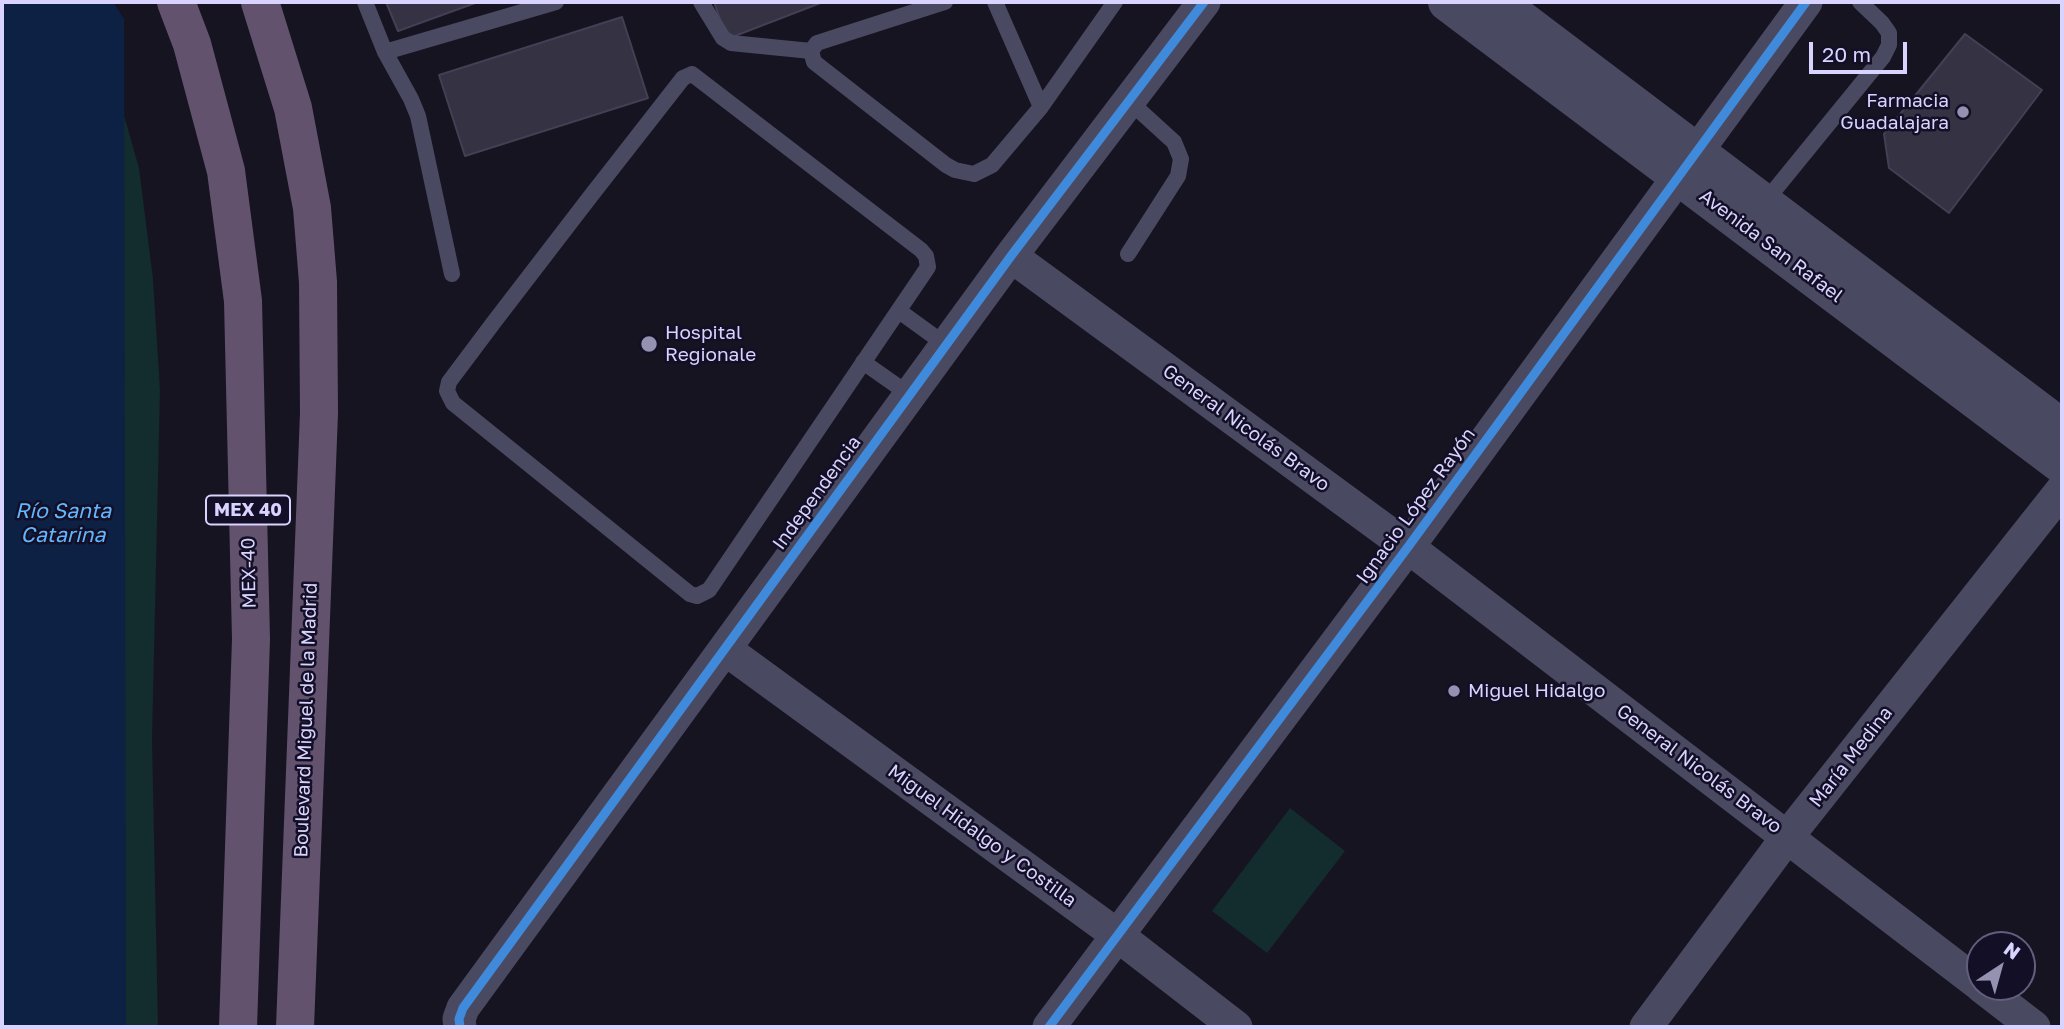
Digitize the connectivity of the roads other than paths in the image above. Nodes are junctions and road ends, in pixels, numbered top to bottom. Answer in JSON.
{"nodes":[{"id":1,"x":176,"y":2,"type":"edge"},
{"id":2,"x":260,"y":2,"type":"edge"},
{"id":3,"x":365,"y":2,"type":"edge"},
{"id":4,"x":556,"y":2,"type":"edge"},
{"id":5,"x":701,"y":2,"type":"edge"},
{"id":6,"x":945,"y":2,"type":"edge"},
{"id":7,"x":995,"y":2,"type":"edge"},
{"id":8,"x":1115,"y":2,"type":"edge"},
{"id":9,"x":1204,"y":2,"type":"edge"},
{"id":10,"x":1447,"y":2,"type":"edge"},
{"id":11,"x":1498,"y":2,"type":"edge"},
{"id":12,"x":1806,"y":2,"type":"edge"},
{"id":13,"x":1860,"y":2,"type":"edge"},
{"id":14,"x":811,"y":51,"type":"junction"},
{"id":15,"x":385,"y":52,"type":"junction"},
{"id":16,"x":1129,"y":101,"type":"junction"},
{"id":17,"x":1041,"y":107,"type":"junction"},
{"id":18,"x":1688,"y":164,"type":"junction"},
{"id":19,"x":1755,"y":215,"type":"junction"},
{"id":20,"x":1128,"y":254,"type":"dead end"},
{"id":21,"x":1011,"y":256,"type":"junction"},
{"id":22,"x":452,"y":274,"type":"dead end"},
{"id":23,"x":899,"y":311,"type":"junction"},
{"id":24,"x":946,"y":345,"type":"junction"},
{"id":25,"x":863,"y":362,"type":"junction"},
{"id":26,"x":910,"y":395,"type":"junction"},
{"id":27,"x":2062,"y":428,"type":"edge"},
{"id":28,"x":2062,"y":465,"type":"edge"},
{"id":29,"x":2062,"y":490,"type":"edge"},
{"id":30,"x":1408,"y":547,"type":"junction"},
{"id":31,"x":725,"y":649,"type":"junction"},
{"id":32,"x":1788,"y":836,"type":"junction"},
{"id":33,"x":1117,"y":935,"type":"junction"},
{"id":34,"x":1966,"y":974,"type":"edge"},
{"id":35,"x":2000,"y":1001,"type":"edge"},
{"id":36,"x":462,"y":1018,"type":"edge"},
{"id":37,"x":238,"y":1027,"type":"edge"},
{"id":38,"x":295,"y":1027,"type":"edge"},
{"id":39,"x":1049,"y":1027,"type":"edge"},
{"id":40,"x":1236,"y":1027,"type":"edge"},
{"id":41,"x":1646,"y":1027,"type":"edge"},
{"id":42,"x":2034,"y":1027,"type":"edge"}],
"edges":[{"from":1,"to":37,"type":"highway","name":"MEX-40","number":"MEX 40"},
{"from":2,"to":38,"type":"highway","name":"Boulevard Miguel de la Madrid","number":"MEX 40"},
{"from":3,"to":15,"type":"lane"},
{"from":4,"to":15,"type":"lane"},
{"from":5,"to":14,"type":"lane"},
{"from":6,"to":14,"type":"lane"},
{"from":7,"to":17,"type":"lane"},
{"from":8,"to":17,"type":"lane"},
{"from":9,"to":16,"type":"street","name":"Independencia"},
{"from":10,"to":18,"type":"street","name":"Avenida San Rafael"},
{"from":11,"to":18,"type":"street","name":"Avenida San Rafael"},
{"from":12,"to":18,"type":"street","name":"Ignacio López Rayón"},
{"from":13,"to":19,"type":"lane"},
{"from":14,"to":17,"type":"lane"},
{"from":15,"to":22,"type":"lane"},
{"from":16,"to":20,"type":"lane"},
{"from":16,"to":21,"type":"street","name":"Independencia"},
{"from":18,"to":19,"type":"street","name":"Avenida San Rafael"},
{"from":18,"to":30,"type":"street","name":"Ignacio López Rayón"},
{"from":19,"to":27,"type":"street","name":"Avenida San Rafael"},
{"from":19,"to":28,"type":"street","name":"Avenida San Rafael"},
{"from":21,"to":24,"type":"street","name":"Independencia"},
{"from":21,"to":30,"type":"street","name":"General Nicolás Bravo"},
{"from":23,"to":24,"type":"lane"},
{"from":23,"to":25,"type":"lane"},
{"from":23,"to":25,"type":"lane"},
{"from":24,"to":26,"type":"street","name":"Independencia"},
{"from":25,"to":26,"type":"lane"},
{"from":26,"to":31,"type":"street","name":"Independencia"},
{"from":29,"to":32,"type":"street","name":"María Medina"},
{"from":30,"to":32,"type":"street","name":"General Nicolás Bravo"},
{"from":30,"to":33,"type":"street","name":"Ignacio López Rayón"},
{"from":31,"to":33,"type":"street","name":"Miguel Hidalgo y Costilla"},
{"from":31,"to":36,"type":"street","name":"Independencia"},
{"from":32,"to":34,"type":"street","name":"General Nicolás Bravo"},
{"from":32,"to":41,"type":"street","name":"María Medina"},
{"from":33,"to":39,"type":"street","name":"Ignacio López Rayón"},
{"from":33,"to":40,"type":"street","name":"Miguel Hidalgo y Costilla"},
{"from":35,"to":42,"type":"street","name":"General Nicolás Bravo"}]}
